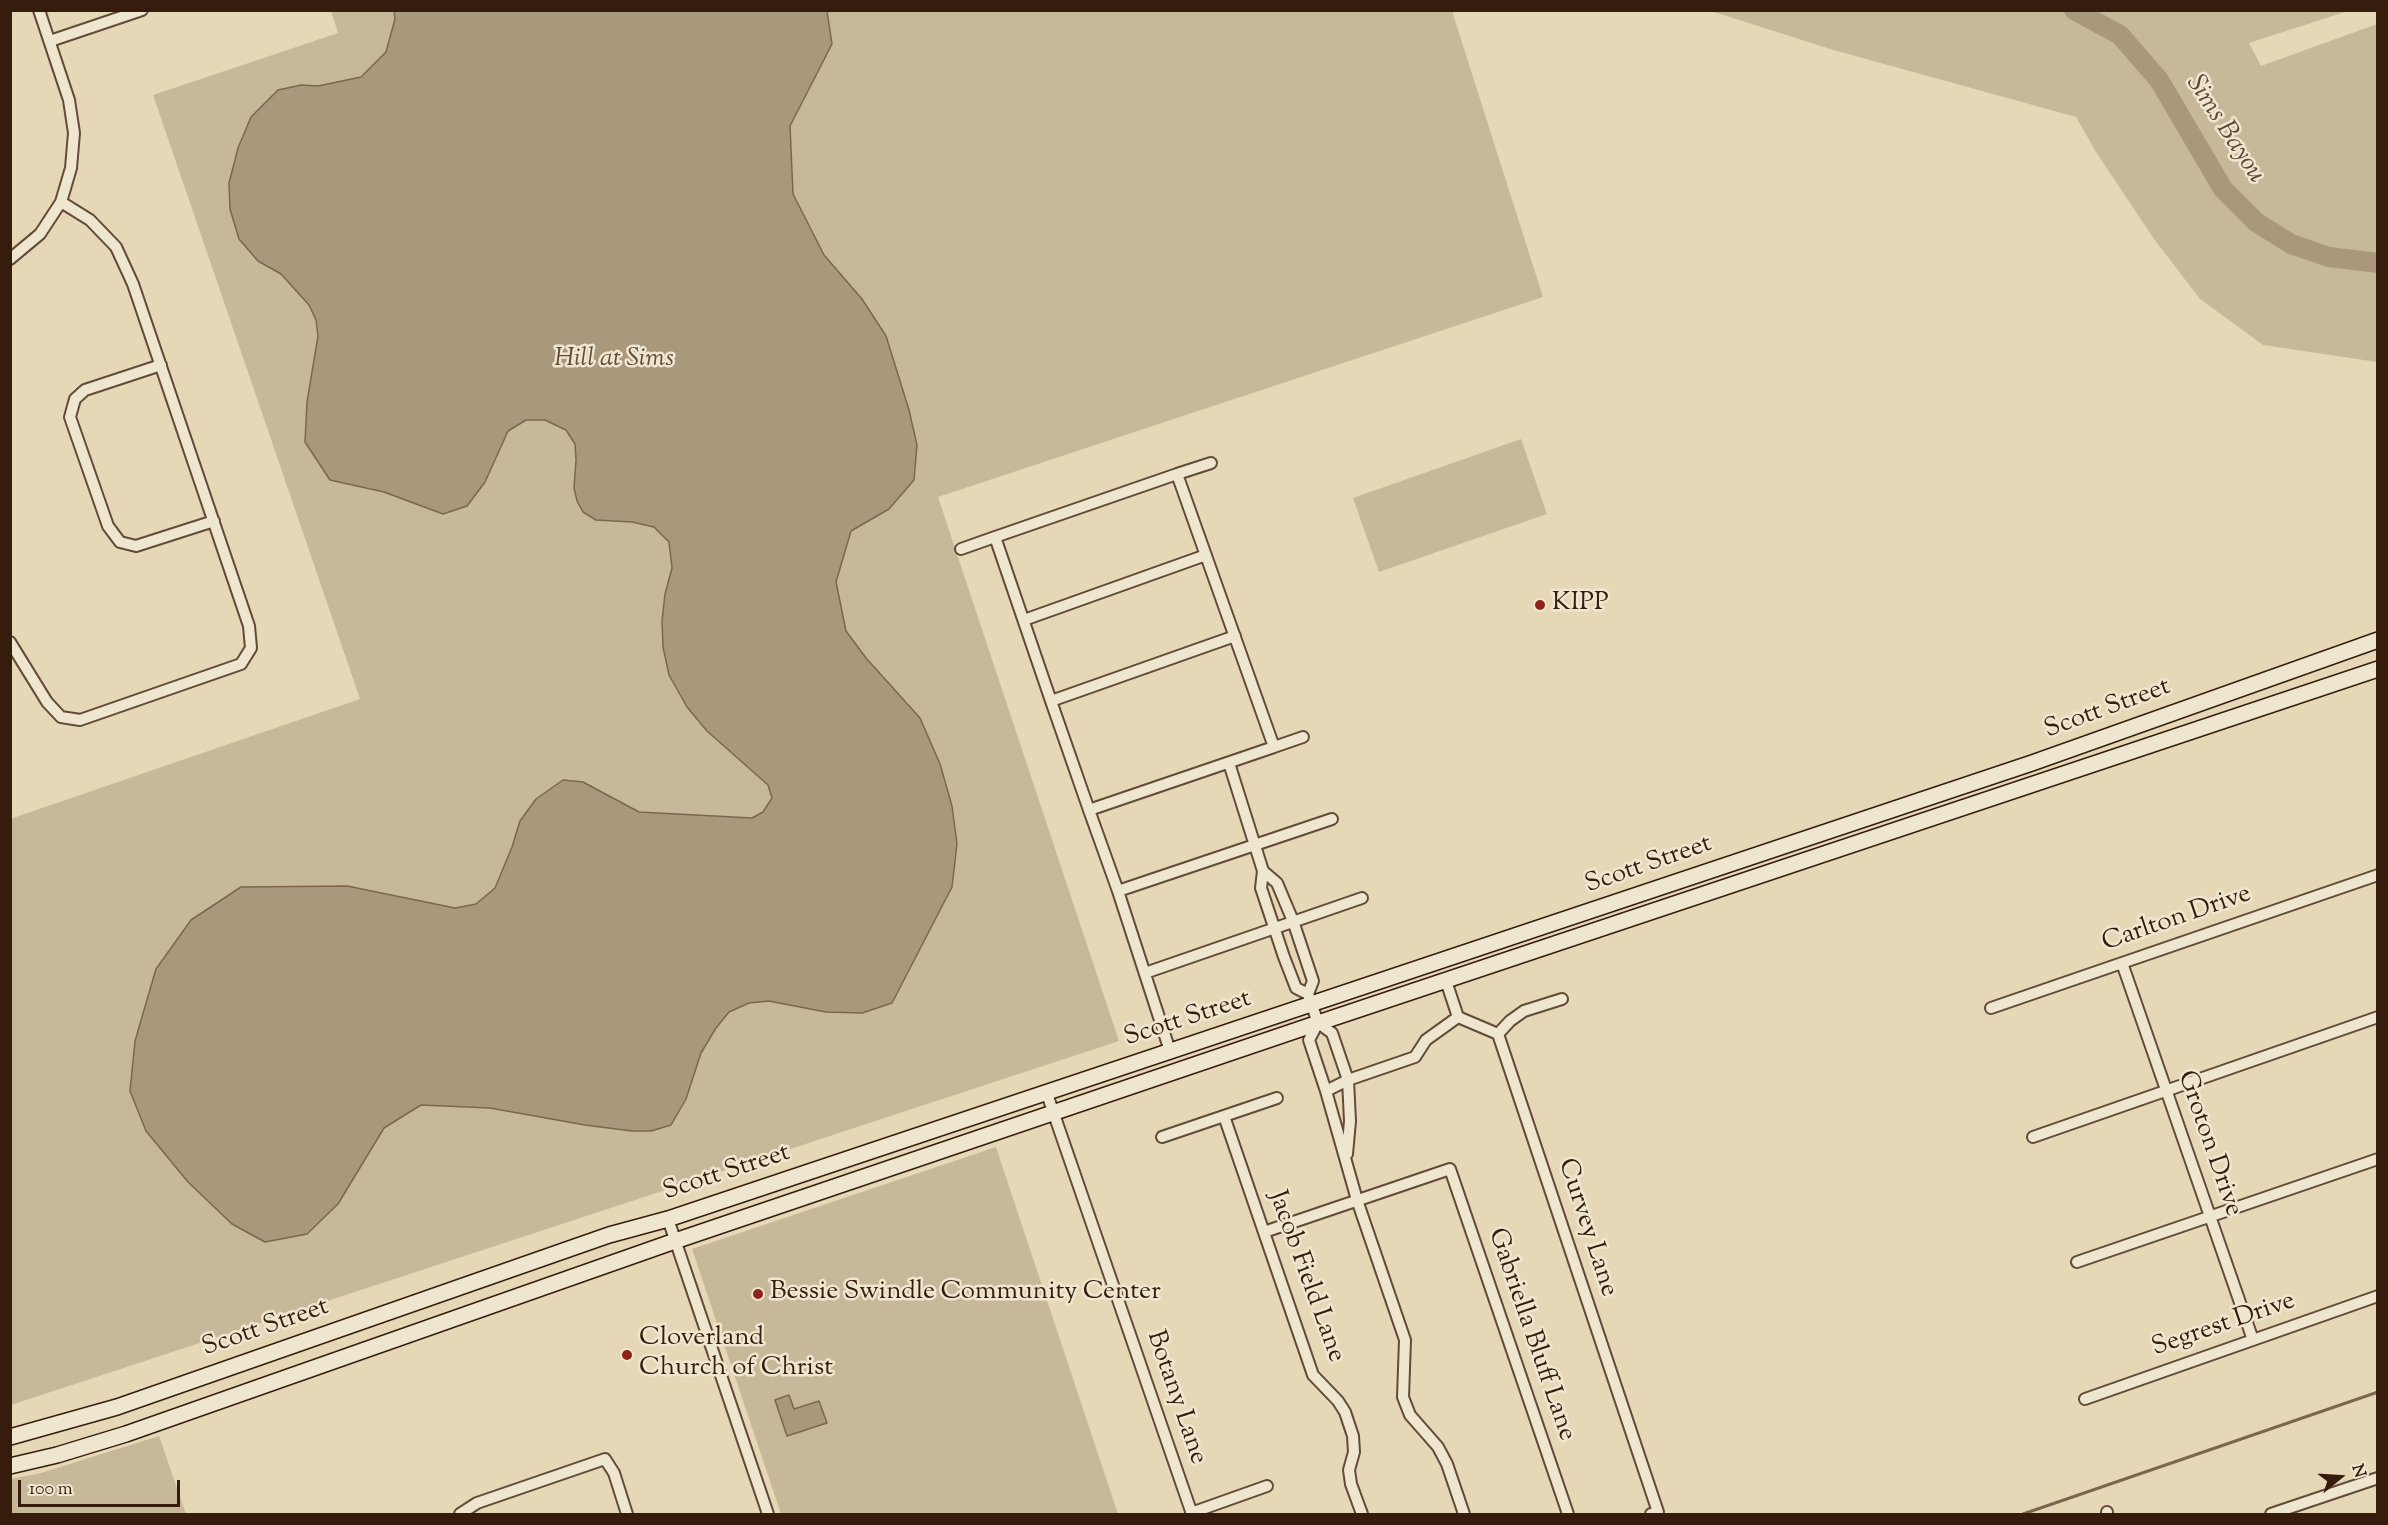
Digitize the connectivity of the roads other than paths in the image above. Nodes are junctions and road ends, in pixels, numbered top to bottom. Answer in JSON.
{"nodes":[{"id":1,"x":39,"y":10,"type":"edge"},
{"id":2,"x":142,"y":10,"type":"edge"},
{"id":3,"x":50,"y":41,"type":"junction"},
{"id":4,"x":61,"y":202,"type":"junction"},
{"id":5,"x":10,"y":259,"type":"edge"},
{"id":6,"x":160,"y":365,"type":"junction"},
{"id":7,"x":1211,"y":463,"type":"dead end"},
{"id":8,"x":1177,"y":474,"type":"junction"},
{"id":9,"x":214,"y":521,"type":"junction"},
{"id":10,"x":995,"y":537,"type":"junction"},
{"id":11,"x":962,"y":549,"type":"dead end"},
{"id":12,"x":1206,"y":555,"type":"junction"},
{"id":13,"x":1024,"y":620,"type":"junction"},
{"id":14,"x":1235,"y":636,"type":"junction"},
{"id":15,"x":2378,"y":640,"type":"edge"},
{"id":16,"x":10,"y":642,"type":"edge"},
{"id":17,"x":2378,"y":669,"type":"edge"},
{"id":18,"x":1051,"y":701,"type":"junction"},
{"id":19,"x":1303,"y":737,"type":"dead end"},
{"id":20,"x":1274,"y":747,"type":"junction"},
{"id":21,"x":1229,"y":763,"type":"junction"},
{"id":22,"x":2032,"y":763,"type":"junction"},
{"id":23,"x":2041,"y":783,"type":"junction"},
{"id":24,"x":1089,"y":810,"type":"junction"},
{"id":25,"x":1332,"y":819,"type":"dead end"},
{"id":26,"x":1255,"y":845,"type":"junction"},
{"id":27,"x":1712,"y":870,"type":"junction"},
{"id":28,"x":1263,"y":871,"type":"junction"},
{"id":29,"x":2378,"y":875,"type":"edge"},
{"id":30,"x":1719,"y":890,"type":"junction"},
{"id":31,"x":1118,"y":891,"type":"junction"},
{"id":32,"x":1362,"y":897,"type":"dead end"},
{"id":33,"x":1293,"y":921,"type":"junction"},
{"id":34,"x":1274,"y":928,"type":"junction"},
{"id":35,"x":1540,"y":928,"type":"junction"},
{"id":36,"x":1547,"y":948,"type":"junction"},
{"id":37,"x":1303,"y":950,"type":"junction"},
{"id":38,"x":1284,"y":957,"type":"junction"},
{"id":39,"x":2122,"y":963,"type":"junction"},
{"id":40,"x":1145,"y":973,"type":"junction"},
{"id":41,"x":1446,"y":981,"type":"junction"},
{"id":42,"x":1310,"y":999,"type":"junction"},
{"id":43,"x":1562,"y":999,"type":"dead end"},
{"id":44,"x":1991,"y":1008,"type":"dead end"},
{"id":45,"x":1458,"y":1017,"type":"junction"},
{"id":46,"x":2378,"y":1017,"type":"edge"},
{"id":47,"x":1318,"y":1023,"type":"junction"},
{"id":48,"x":1498,"y":1034,"type":"junction"},
{"id":49,"x":1170,"y":1050,"type":"junction"},
{"id":50,"x":1348,"y":1080,"type":"junction"},
{"id":51,"x":1047,"y":1091,"type":"junction"},
{"id":52,"x":1326,"y":1091,"type":"junction"},
{"id":53,"x":2166,"y":1091,"type":"junction"},
{"id":54,"x":1277,"y":1098,"type":"dead end"},
{"id":55,"x":1054,"y":1113,"type":"junction"},
{"id":56,"x":1224,"y":1116,"type":"junction"},
{"id":57,"x":1162,"y":1137,"type":"dead end"},
{"id":58,"x":2033,"y":1137,"type":"dead end"},
{"id":59,"x":859,"y":1155,"type":"junction"},
{"id":60,"x":2378,"y":1159,"type":"edge"},
{"id":61,"x":1346,"y":1160,"type":"junction"},
{"id":62,"x":867,"y":1177,"type":"junction"},
{"id":63,"x":1357,"y":1200,"type":"junction"},
{"id":64,"x":2210,"y":1217,"type":"junction"},
{"id":65,"x":668,"y":1219,"type":"junction"},
{"id":66,"x":1264,"y":1232,"type":"junction"},
{"id":67,"x":675,"y":1241,"type":"junction"},
{"id":68,"x":2077,"y":1262,"type":"dead end"},
{"id":69,"x":2378,"y":1296,"type":"edge"},
{"id":70,"x":2253,"y":1340,"type":"junction"},
{"id":71,"x":189,"y":1382,"type":"junction"},
{"id":72,"x":2085,"y":1399,"type":"dead end"},
{"id":73,"x":198,"y":1408,"type":"junction"},
{"id":74,"x":10,"y":1437,"type":"edge"},
{"id":75,"x":10,"y":1466,"type":"edge"},
{"id":76,"x":2378,"y":1478,"type":"edge"},
{"id":77,"x":1267,"y":1486,"type":"dead end"},
{"id":78,"x":626,"y":1510,"type":"edge"},
{"id":79,"x":1654,"y":1513,"type":"edge"},
{"id":80,"x":460,"y":1514,"type":"edge"},
{"id":81,"x":1192,"y":1514,"type":"edge"},
{"id":82,"x":768,"y":1515,"type":"edge"},
{"id":83,"x":1362,"y":1515,"type":"edge"},
{"id":84,"x":1464,"y":1515,"type":"edge"},
{"id":85,"x":1568,"y":1515,"type":"edge"},
{"id":86,"x":2271,"y":1515,"type":"edge"}],
"edges":[{"from":1,"to":3,"type":"street"},
{"from":2,"to":3,"type":"street"},
{"from":3,"to":4,"type":"street"},
{"from":4,"to":5,"type":"street"},
{"from":4,"to":6,"type":"street"},
{"from":6,"to":9,"type":"street"},
{"from":6,"to":9,"type":"street"},
{"from":7,"to":8,"type":"street"},
{"from":8,"to":10,"type":"street"},
{"from":8,"to":12,"type":"street"},
{"from":9,"to":16,"type":"street"},
{"from":10,"to":11,"type":"street"},
{"from":10,"to":13,"type":"street"},
{"from":12,"to":13,"type":"street"},
{"from":12,"to":14,"type":"street"},
{"from":13,"to":18,"type":"street"},
{"from":14,"to":18,"type":"street"},
{"from":14,"to":20,"type":"street"},
{"from":15,"to":22,"type":"main road","name":"Scott Street"},
{"from":17,"to":23,"type":"main road","name":"Scott Street"},
{"from":18,"to":24,"type":"street"},
{"from":19,"to":20,"type":"street"},
{"from":20,"to":21,"type":"street"},
{"from":21,"to":24,"type":"street"},
{"from":21,"to":26,"type":"street"},
{"from":22,"to":23,"type":"main road"},
{"from":22,"to":27,"type":"main road","name":"Scott Street"},
{"from":23,"to":30,"type":"main road","name":"Scott Street"},
{"from":24,"to":31,"type":"street"},
{"from":25,"to":26,"type":"street"},
{"from":26,"to":28,"type":"street"},
{"from":26,"to":31,"type":"street"},
{"from":27,"to":30,"type":"main road"},
{"from":27,"to":35,"type":"main road","name":"Scott Street"},
{"from":28,"to":33,"type":"street"},
{"from":28,"to":34,"type":"street"},
{"from":29,"to":39,"type":"street","name":"Carlton Drive"},
{"from":30,"to":36,"type":"main road","name":"Scott Street"},
{"from":31,"to":40,"type":"street"},
{"from":32,"to":33,"type":"street"},
{"from":33,"to":34,"type":"street"},
{"from":33,"to":37,"type":"street"},
{"from":34,"to":38,"type":"street"},
{"from":34,"to":40,"type":"street"},
{"from":35,"to":36,"type":"main road"},
{"from":35,"to":42,"type":"main road","name":"Scott Street"},
{"from":36,"to":41,"type":"main road","name":"Scott Street"},
{"from":37,"to":38,"type":"street"},
{"from":37,"to":42,"type":"street"},
{"from":38,"to":42,"type":"street"},
{"from":39,"to":44,"type":"street","name":"Carlton Drive"},
{"from":39,"to":53,"type":"street","name":"Groton Drive"},
{"from":40,"to":49,"type":"street"},
{"from":41,"to":45,"type":"street"},
{"from":41,"to":47,"type":"main road","name":"Scott Street"},
{"from":42,"to":47,"type":"street"},
{"from":42,"to":49,"type":"main road","name":"Scott Street"},
{"from":43,"to":48,"type":"street"},
{"from":45,"to":48,"type":"street"},
{"from":45,"to":50,"type":"street"},
{"from":46,"to":53,"type":"street"},
{"from":47,"to":50,"type":"street"},
{"from":47,"to":52,"type":"street"},
{"from":47,"to":55,"type":"main road","name":"Scott Street"},
{"from":48,"to":79,"type":"street","name":"Curvey Lane"},
{"from":49,"to":51,"type":"main road","name":"Scott Street"},
{"from":50,"to":52,"type":"street"},
{"from":50,"to":61,"type":"street"},
{"from":51,"to":55,"type":"street","name":"Botany Lane"},
{"from":51,"to":59,"type":"main road","name":"Scott Street"},
{"from":52,"to":61,"type":"street"},
{"from":53,"to":58,"type":"street"},
{"from":53,"to":64,"type":"street","name":"Groton Drive"},
{"from":54,"to":56,"type":"street"},
{"from":55,"to":62,"type":"main road","name":"Scott Street"},
{"from":55,"to":81,"type":"street","name":"Botany Lane"},
{"from":56,"to":57,"type":"street"},
{"from":56,"to":66,"type":"street","name":"Jacob Field Lane"},
{"from":59,"to":62,"type":"main road"},
{"from":59,"to":65,"type":"main road","name":"Scott Street"},
{"from":60,"to":64,"type":"street"},
{"from":61,"to":63,"type":"street"},
{"from":62,"to":67,"type":"main road","name":"Scott Street"},
{"from":63,"to":66,"type":"street"},
{"from":63,"to":84,"type":"street"},
{"from":63,"to":85,"type":"street","name":"Gabriella Bluff Lane"},
{"from":64,"to":68,"type":"street"},
{"from":64,"to":70,"type":"street","name":"Groton Drive"},
{"from":65,"to":67,"type":"street"},
{"from":65,"to":71,"type":"main road","name":"Scott Street"},
{"from":66,"to":83,"type":"street","name":"Jacob Field Lane"},
{"from":67,"to":73,"type":"main road","name":"Scott Street"},
{"from":67,"to":82,"type":"street"},
{"from":69,"to":70,"type":"street","name":"Segrest Drive"},
{"from":70,"to":72,"type":"street","name":"Segrest Drive"},
{"from":71,"to":73,"type":"main road"},
{"from":71,"to":74,"type":"main road","name":"Scott Street"},
{"from":73,"to":75,"type":"main road","name":"Scott Street"},
{"from":76,"to":86,"type":"street"},
{"from":77,"to":81,"type":"street"},
{"from":78,"to":80,"type":"street"}]}
